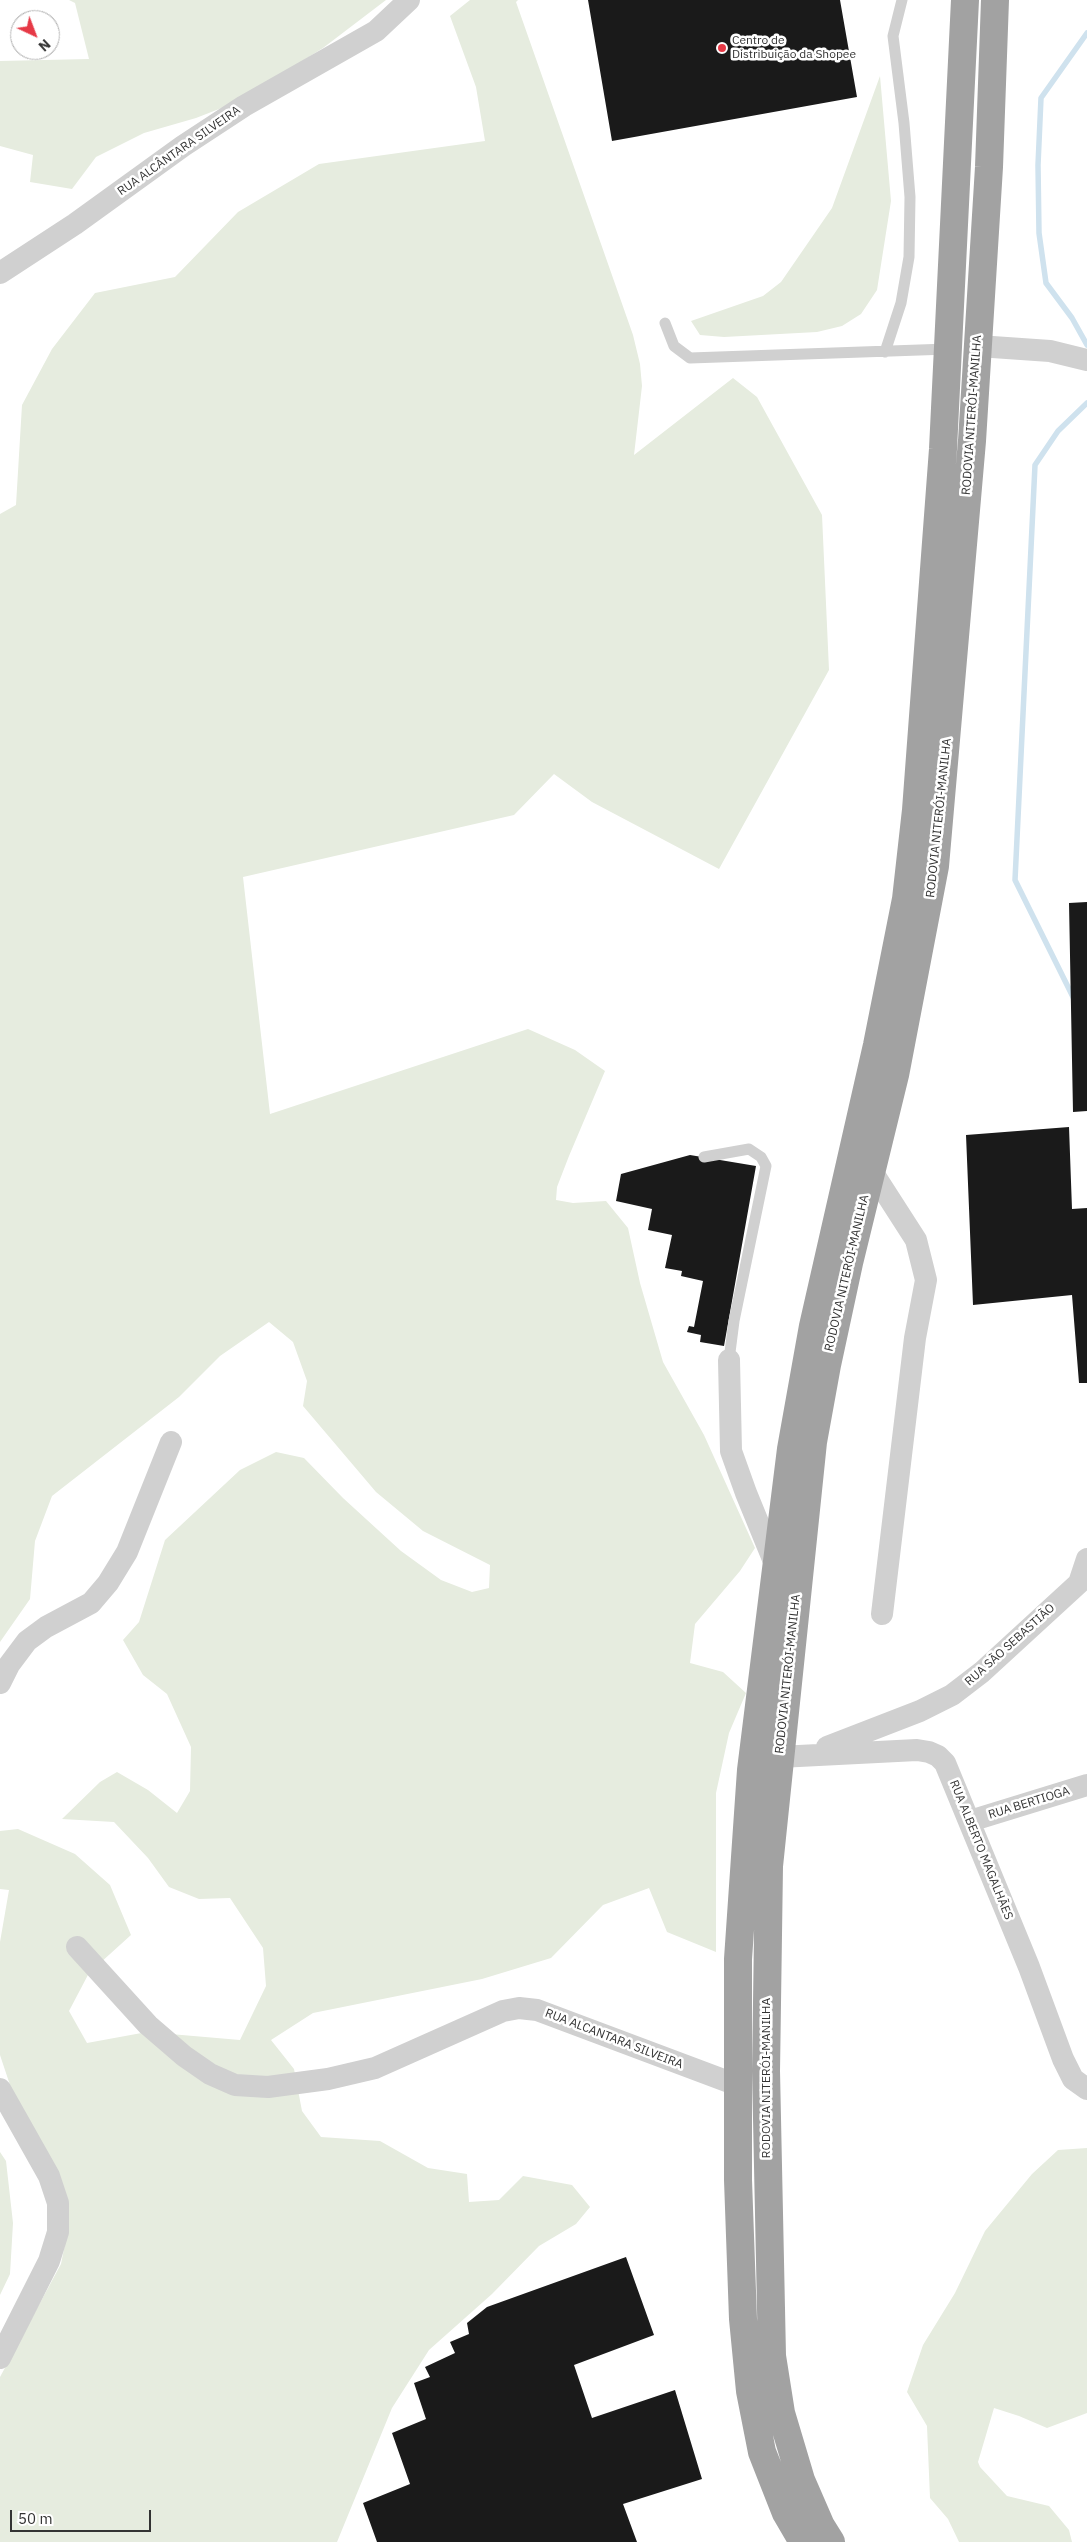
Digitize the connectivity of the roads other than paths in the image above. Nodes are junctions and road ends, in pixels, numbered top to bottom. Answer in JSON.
{"nodes":[{"id":1,"x":409,"y":0,"type":"edge"},
{"id":2,"x":902,"y":0,"type":"edge"},
{"id":3,"x":966,"y":0,"type":"edge"},
{"id":4,"x":995,"y":0,"type":"edge"},
{"id":5,"x":0,"y":273,"type":"edge"},
{"id":6,"x":665,"y":323,"type":"dead end"},
{"id":7,"x":978,"y":346,"type":"junction"},
{"id":8,"x":948,"y":349,"type":"junction"},
{"id":9,"x":884,"y":352,"type":"junction"},
{"id":10,"x":1084,"y":359,"type":"edge"},
{"id":11,"x":704,"y":1157,"type":"dead end"},
{"id":12,"x":871,"y":1170,"type":"junction"},
{"id":13,"x":729,"y":1360,"type":"joint"},
{"id":14,"x":172,"y":1442,"type":"dead end"},
{"id":15,"x":1087,"y":1559,"type":"edge"},
{"id":16,"x":775,"y":1564,"type":"junction"},
{"id":17,"x":1083,"y":1582,"type":"edge"},
{"id":18,"x":882,"y":1614,"type":"dead end"},
{"id":19,"x":0,"y":1683,"type":"edge"},
{"id":20,"x":791,"y":1756,"type":"junction"},
{"id":21,"x":1087,"y":1785,"type":"edge"},
{"id":22,"x":970,"y":1821,"type":"junction"},
{"id":23,"x":77,"y":1947,"type":"dead end"},
{"id":24,"x":737,"y":2085,"type":"junction"},
{"id":25,"x":0,"y":2089,"type":"edge"},
{"id":26,"x":1087,"y":2089,"type":"edge"},
{"id":27,"x":0,"y":2358,"type":"edge"},
{"id":28,"x":803,"y":2542,"type":"edge"},
{"id":29,"x":831,"y":2542,"type":"edge"}],
"edges":[{"from":1,"to":5,"type":"street","name":"RUA ALCÂNTARA SILVEIRA"},
{"from":2,"to":9,"type":"lane"},
{"from":3,"to":8,"type":"highway","name":"RODOVIA NITERÓI-MANILHA"},
{"from":4,"to":7,"type":"highway","name":"RODOVIA NITERÓI-MANILHA"},
{"from":6,"to":9,"type":"lane"},
{"from":7,"to":10,"type":"street"},
{"from":7,"to":12,"type":"highway","name":"RODOVIA NITERÓI-MANILHA"},
{"from":8,"to":9,"type":"lane"},
{"from":8,"to":16,"type":"highway","name":"RODOVIA NITERÓI-MANILHA"},
{"from":11,"to":13,"type":"lane"},
{"from":12,"to":18,"type":"street"},
{"from":12,"to":20,"type":"highway","name":"RODOVIA NITERÓI-MANILHA"},
{"from":13,"to":16,"type":"street"},
{"from":14,"to":19,"type":"street"},
{"from":15,"to":17,"type":"street","name":"RUA SÃO SEBASTIÃO"},
{"from":16,"to":24,"type":"highway","name":"RODOVIA NITERÓI-MANILHA"},
{"from":17,"to":20,"type":"street","name":"RUA SÃO SEBASTIÃO"},
{"from":20,"to":22,"type":"street","name":"RUA ALBERTO MAGALHÃES"},
{"from":20,"to":29,"type":"highway","name":"RODOVIA NITERÓI-MANILHA"},
{"from":21,"to":22,"type":"street","name":"RUA BERTIOGA"},
{"from":22,"to":26,"type":"street","name":"RUA ALBERTO MAGALHÃES"},
{"from":23,"to":24,"type":"street","name":"RUA ALCANTARA SILVEIRA"},
{"from":24,"to":28,"type":"highway","name":"RODOVIA NITERÓI-MANILHA"},
{"from":25,"to":27,"type":"street"}]}
